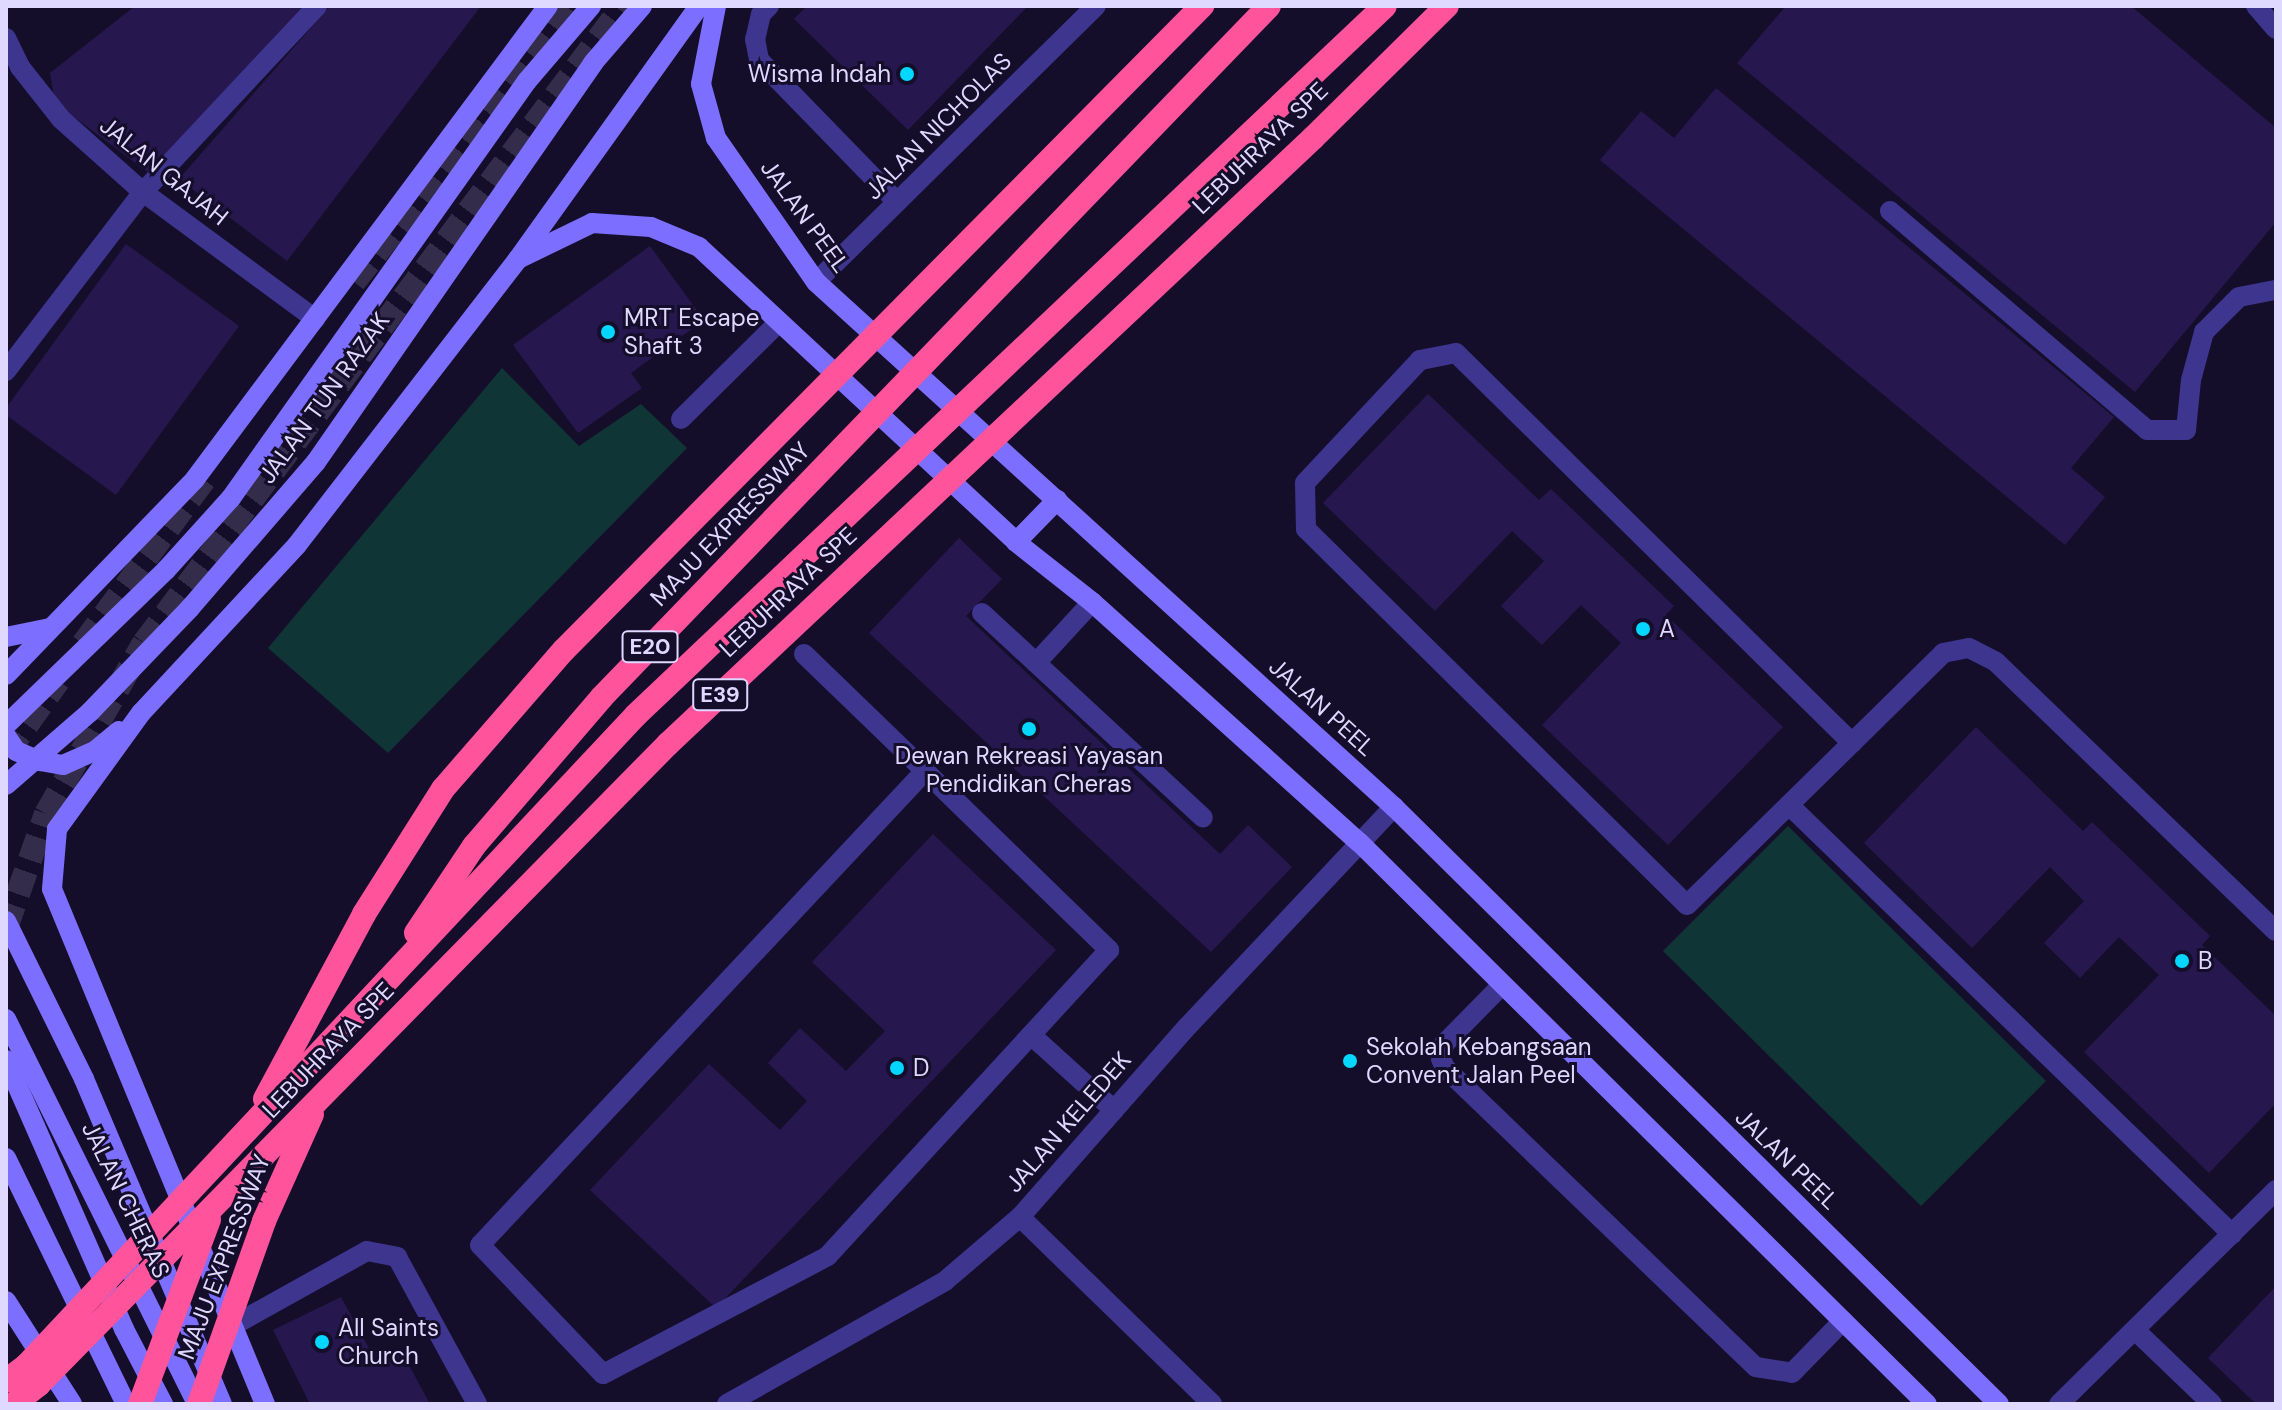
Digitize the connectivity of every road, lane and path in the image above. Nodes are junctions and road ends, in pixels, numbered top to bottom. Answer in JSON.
{"nodes":[{"id":1,"x":317,"y":6,"type":"edge"},
{"id":2,"x":548,"y":6,"type":"edge"},
{"id":3,"x":591,"y":6,"type":"edge"},
{"id":4,"x":642,"y":6,"type":"edge"},
{"id":5,"x":699,"y":6,"type":"edge"},
{"id":6,"x":716,"y":6,"type":"edge"},
{"id":7,"x":769,"y":6,"type":"edge"},
{"id":8,"x":1096,"y":6,"type":"edge"},
{"id":9,"x":1202,"y":6,"type":"edge"},
{"id":10,"x":1269,"y":6,"type":"edge"},
{"id":11,"x":1385,"y":6,"type":"edge"},
{"id":12,"x":1447,"y":6,"type":"edge"},
{"id":13,"x":2256,"y":6,"type":"edge"},
{"id":14,"x":2276,"y":29,"type":"edge"},
{"id":15,"x":6,"y":38,"type":"edge"},
{"id":16,"x":143,"y":192,"type":"junction"},
{"id":17,"x":897,"y":202,"type":"junction"},
{"id":18,"x":1890,"y":211,"type":"dead end"},
{"id":19,"x":518,"y":259,"type":"junction"},
{"id":20,"x":816,"y":282,"type":"junction"},
{"id":21,"x":2276,"y":290,"type":"edge"},
{"id":22,"x":315,"y":319,"type":"junction"},
{"id":23,"x":779,"y":322,"type":"junction"},
{"id":24,"x":6,"y":371,"type":"edge"},
{"id":25,"x":681,"y":419,"type":"dead end"},
{"id":26,"x":1057,"y":500,"type":"junction"},
{"id":27,"x":1016,"y":542,"type":"junction"},
{"id":28,"x":1092,"y":602,"type":"junction"},
{"id":29,"x":982,"y":613,"type":"dead end"},
{"id":30,"x":50,"y":628,"type":"junction"},
{"id":31,"x":6,"y":637,"type":"edge"},
{"id":32,"x":804,"y":654,"type":"dead end"},
{"id":33,"x":1036,"y":663,"type":"junction"},
{"id":34,"x":6,"y":675,"type":"edge"},
{"id":35,"x":141,"y":713,"type":"junction"},
{"id":36,"x":6,"y":725,"type":"edge"},
{"id":37,"x":6,"y":736,"type":"edge"},
{"id":38,"x":1852,"y":743,"type":"junction"},
{"id":39,"x":925,"y":771,"type":"junction"},
{"id":40,"x":6,"y":785,"type":"edge"},
{"id":41,"x":1789,"y":805,"type":"junction"},
{"id":42,"x":1394,"y":807,"type":"junction"},
{"id":43,"x":1203,"y":818,"type":"dead end"},
{"id":44,"x":1359,"y":842,"type":"junction"},
{"id":45,"x":6,"y":921,"type":"edge"},
{"id":46,"x":2276,"y":931,"type":"edge"},
{"id":47,"x":1502,"y":985,"type":"junction"},
{"id":48,"x":6,"y":1019,"type":"edge"},
{"id":49,"x":1031,"y":1035,"type":"junction"},
{"id":50,"x":6,"y":1060,"type":"edge"},
{"id":51,"x":1114,"y":1110,"type":"junction"},
{"id":52,"x":6,"y":1158,"type":"edge"},
{"id":53,"x":2276,"y":1190,"type":"edge"},
{"id":54,"x":1020,"y":1217,"type":"junction"},
{"id":55,"x":2232,"y":1234,"type":"junction"},
{"id":56,"x":6,"y":1301,"type":"edge"},
{"id":57,"x":1843,"y":1321,"type":"junction"},
{"id":58,"x":234,"y":1325,"type":"junction"},
{"id":59,"x":2136,"y":1331,"type":"junction"},
{"id":60,"x":6,"y":1381,"type":"edge"},
{"id":61,"x":14,"y":1404,"type":"edge"},
{"id":62,"x":72,"y":1404,"type":"edge"},
{"id":63,"x":126,"y":1404,"type":"edge"},
{"id":64,"x":140,"y":1404,"type":"edge"},
{"id":65,"x":163,"y":1404,"type":"edge"},
{"id":66,"x":198,"y":1404,"type":"edge"},
{"id":67,"x":222,"y":1404,"type":"edge"},
{"id":68,"x":265,"y":1404,"type":"edge"},
{"id":69,"x":477,"y":1404,"type":"edge"},
{"id":70,"x":727,"y":1404,"type":"edge"},
{"id":71,"x":1212,"y":1404,"type":"edge"},
{"id":72,"x":1927,"y":1404,"type":"edge"},
{"id":73,"x":1999,"y":1404,"type":"edge"},
{"id":74,"x":2059,"y":1404,"type":"edge"},
{"id":75,"x":2212,"y":1404,"type":"edge"}],
"edges":[{"from":1,"to":16,"type":"street"},
{"from":2,"to":22,"type":"street"},
{"from":3,"to":36,"type":"street","name":"JALAN TUN RAZAK","bridge":true},
{"from":4,"to":40,"type":"street","name":"JALAN TUN RAZAK","bridge":true},
{"from":5,"to":19,"type":"street"},
{"from":6,"to":20,"type":"street","name":"JALAN PEEL"},
{"from":7,"to":17,"type":"street"},
{"from":8,"to":17,"type":"street","name":"JALAN NICHOLAS"},
{"from":9,"to":64,"type":"highway","name":"MAJU EXPRESSWAY","number":"E20","bridge":true},
{"from":10,"to":66,"type":"highway","name":"MAJU EXPRESSWAY","number":"E20","bridge":true},
{"from":11,"to":60,"type":"highway","name":"LEBUHRAYA SPE","number":"E39","bridge":true},
{"from":12,"to":61,"type":"highway","name":"LEBUHRAYA SPE","number":"E39","bridge":true},
{"from":13,"to":14,"type":"street"},
{"from":15,"to":16,"type":"street","name":"JALAN GAJAH"},
{"from":16,"to":22,"type":"street","name":"JALAN GAJAH"},
{"from":16,"to":24,"type":"street"},
{"from":17,"to":20,"type":"street","name":"JALAN NICHOLAS"},
{"from":18,"to":21,"type":"street"},
{"from":19,"to":23,"type":"street"},
{"from":19,"to":35,"type":"street"},
{"from":20,"to":26,"type":"street","name":"JALAN PEEL"},
{"from":22,"to":30,"type":"street"},
{"from":23,"to":25,"type":"street"},
{"from":23,"to":27,"type":"street"},
{"from":26,"to":27,"type":"street"},
{"from":26,"to":42,"type":"street","name":"JALAN PEEL"},
{"from":27,"to":28,"type":"street"},
{"from":28,"to":33,"type":"street"},
{"from":28,"to":44,"type":"street"},
{"from":29,"to":33,"type":"street"},
{"from":30,"to":31,"type":"street"},
{"from":30,"to":34,"type":"street"},
{"from":32,"to":39,"type":"street"},
{"from":33,"to":43,"type":"street"},
{"from":35,"to":37,"type":"street"},
{"from":35,"to":58,"type":"street"},
{"from":38,"to":41,"type":"street"},
{"from":38,"to":41,"type":"street"},
{"from":38,"to":46,"type":"street"},
{"from":39,"to":49,"type":"street"},
{"from":39,"to":49,"type":"street"},
{"from":41,"to":55,"type":"street"},
{"from":42,"to":44,"type":"street","name":"JALAN KELEDEK"},
{"from":42,"to":73,"type":"street","name":"JALAN PEEL"},
{"from":44,"to":47,"type":"street"},
{"from":44,"to":51,"type":"street","name":"JALAN KELEDEK"},
{"from":45,"to":67,"type":"street","bridge":true},
{"from":47,"to":57,"type":"street"},
{"from":47,"to":57,"type":"street"},
{"from":48,"to":66,"type":"street","name":"JALAN CHERAS"},
{"from":49,"to":51,"type":"street"},
{"from":50,"to":65,"type":"street","name":"JALAN CHERAS"},
{"from":51,"to":54,"type":"street","name":"JALAN KELEDEK"},
{"from":52,"to":63,"type":"street"},
{"from":53,"to":55,"type":"street"},
{"from":54,"to":70,"type":"street","name":"JALAN KELEDEK"},
{"from":54,"to":71,"type":"street"},
{"from":55,"to":59,"type":"street"},
{"from":56,"to":62,"type":"street"},
{"from":57,"to":72,"type":"street"},
{"from":58,"to":68,"type":"street"},
{"from":58,"to":69,"type":"street"},
{"from":59,"to":74,"type":"street"},
{"from":59,"to":75,"type":"street"}]}
